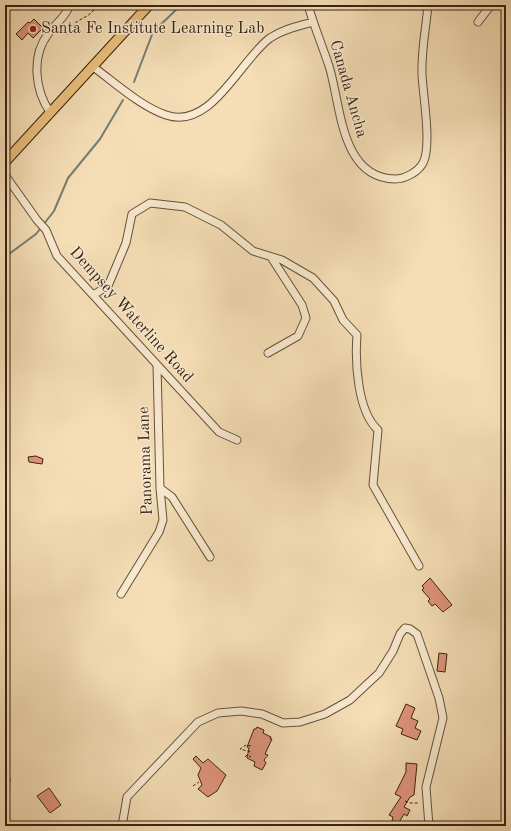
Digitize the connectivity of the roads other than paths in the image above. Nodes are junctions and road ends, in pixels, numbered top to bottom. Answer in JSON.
{"nodes":[{"id":1,"x":70,"y":5,"type":"edge"},
{"id":2,"x":149,"y":5,"type":"edge"},
{"id":3,"x":308,"y":5,"type":"edge"},
{"id":4,"x":428,"y":5,"type":"edge"},
{"id":5,"x":491,"y":5,"type":"edge"},
{"id":6,"x":313,"y":22,"type":"junction"},
{"id":7,"x":478,"y":22,"type":"dead end"},
{"id":8,"x":92,"y":66,"type":"junction"},
{"id":9,"x":50,"y":112,"type":"junction"},
{"id":10,"x":5,"y":162,"type":"edge"},
{"id":11,"x":5,"y":175,"type":"edge"},
{"id":12,"x":271,"y":257,"type":"junction"},
{"id":13,"x":93,"y":295,"type":"junction"},
{"id":14,"x":268,"y":353,"type":"dead end"},
{"id":15,"x":157,"y":365,"type":"junction"},
{"id":16,"x":237,"y":440,"type":"dead end"},
{"id":17,"x":160,"y":488,"type":"junction"},
{"id":18,"x":210,"y":557,"type":"dead end"},
{"id":19,"x":419,"y":566,"type":"dead end"},
{"id":20,"x":121,"y":594,"type":"dead end"},
{"id":21,"x":122,"y":826,"type":"edge"},
{"id":22,"x":429,"y":826,"type":"edge"}],
"edges":[{"from":1,"to":9,"type":"street"},
{"from":2,"to":8,"type":"main road"},
{"from":3,"to":6,"type":"street","name":"Canada Ancha"},
{"from":4,"to":6,"type":"street","name":"Canada Ancha"},
{"from":5,"to":7,"type":"street"},
{"from":6,"to":8,"type":"street"},
{"from":8,"to":9,"type":"main road"},
{"from":9,"to":10,"type":"main road"},
{"from":11,"to":13,"type":"street","name":"Dempsey Waterline Road"},
{"from":12,"to":13,"type":"street"},
{"from":12,"to":14,"type":"street"},
{"from":12,"to":19,"type":"street"},
{"from":13,"to":15,"type":"street","name":"Dempsey Waterline Road"},
{"from":15,"to":16,"type":"street","name":"Dempsey Waterline Road"},
{"from":15,"to":17,"type":"street","name":"Panorama Lane"},
{"from":17,"to":18,"type":"street"},
{"from":17,"to":20,"type":"street","name":"Panorama Lane"},
{"from":21,"to":22,"type":"street"}]}
